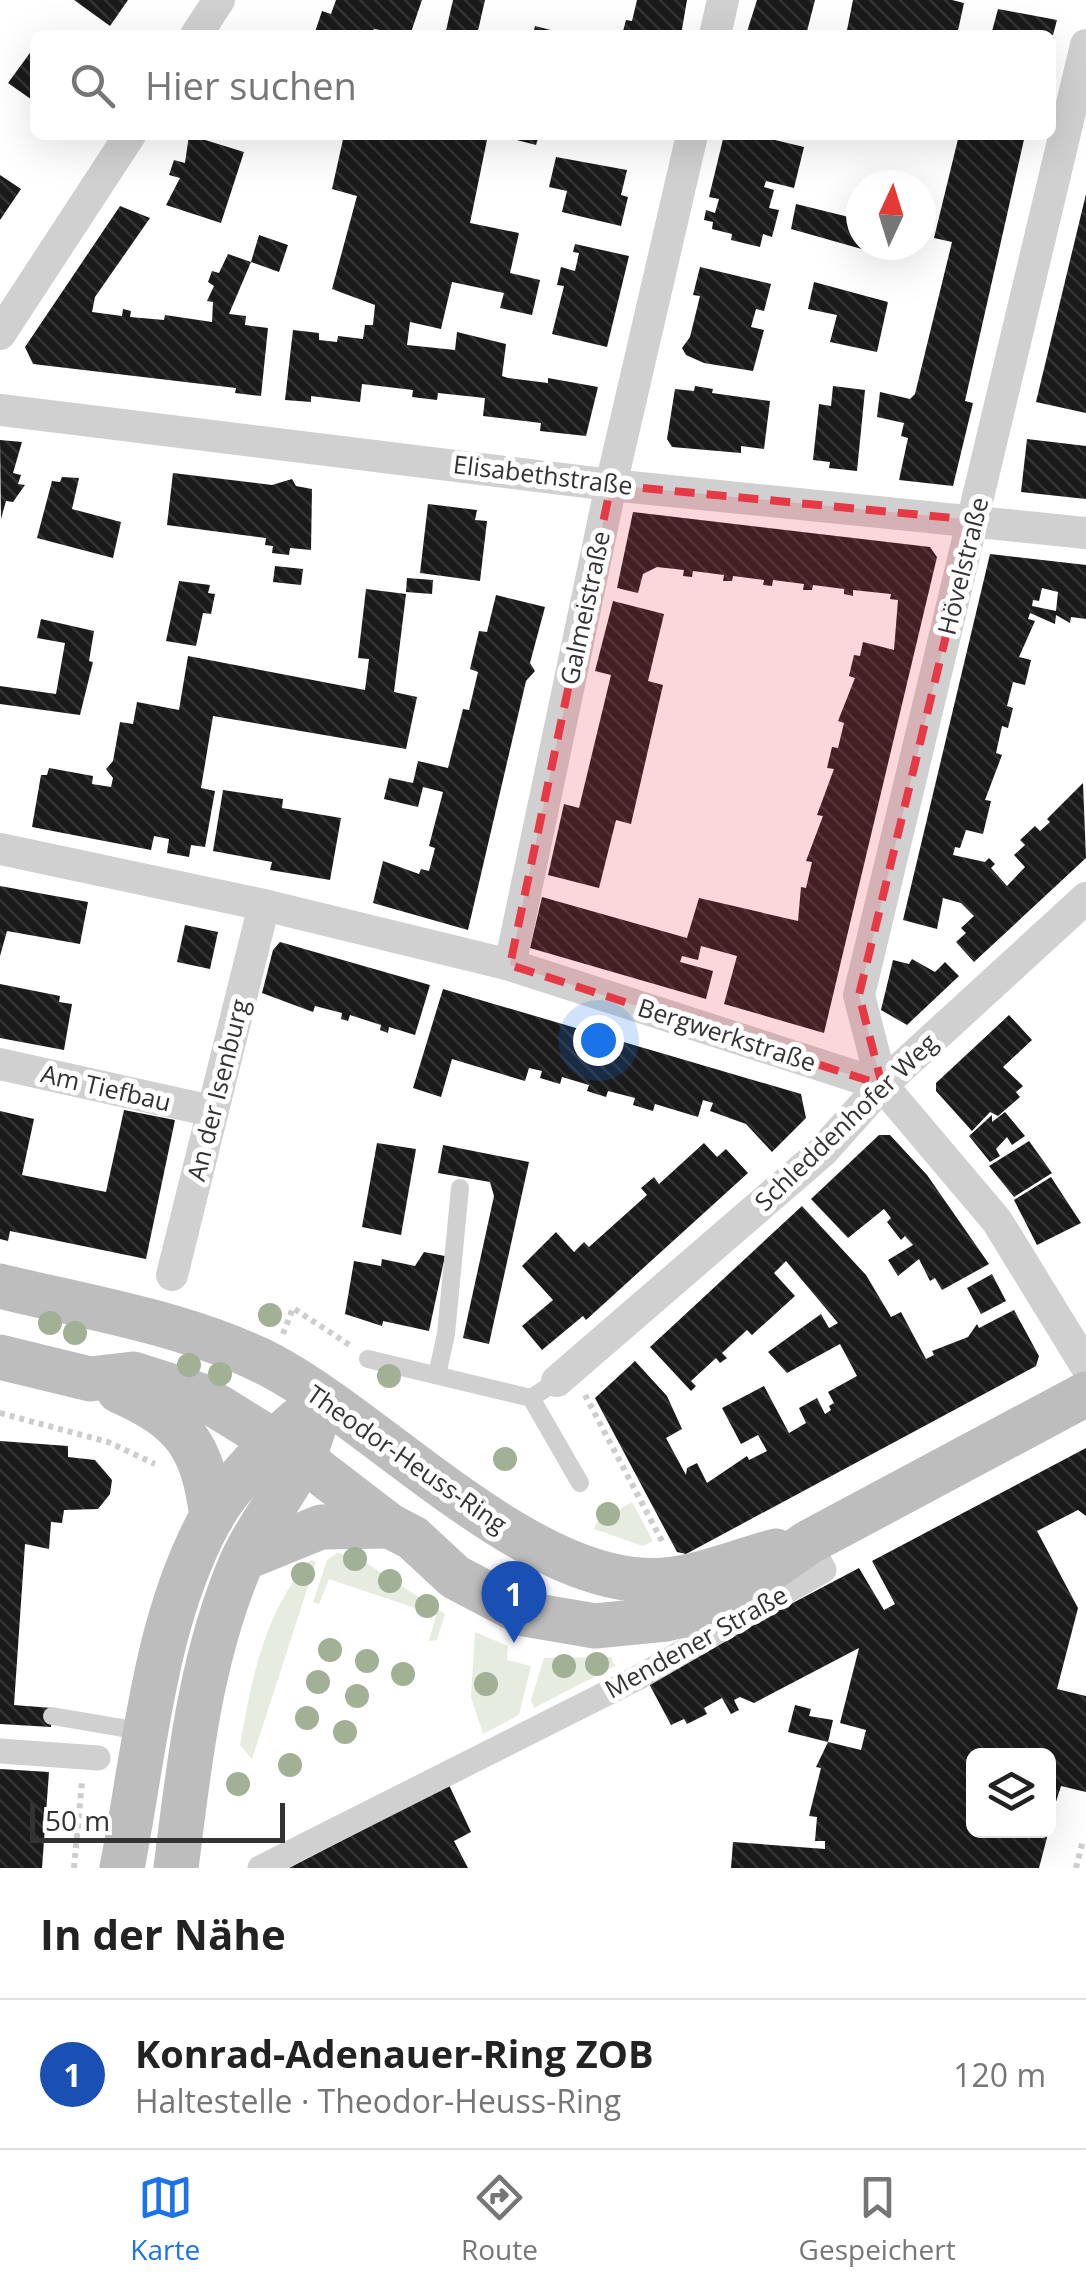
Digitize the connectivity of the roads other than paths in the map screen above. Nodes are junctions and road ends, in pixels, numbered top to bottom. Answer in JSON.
{"nodes":[{"id":1,"x":219,"y":0,"type":"edge"},
{"id":2,"x":723,"y":0,"type":"edge"},
{"id":3,"x":199,"y":30,"type":"edge"},
{"id":4,"x":716,"y":30,"type":"edge"},
{"id":5,"x":1086,"y":45,"type":"edge"},
{"id":6,"x":127,"y":140,"type":"edge"},
{"id":7,"x":691,"y":140,"type":"edge"},
{"id":8,"x":0,"y":334,"type":"edge"},
{"id":9,"x":0,"y":410,"type":"edge"},
{"id":10,"x":611,"y":485,"type":"junction"},
{"id":11,"x":974,"y":520,"type":"junction"},
{"id":12,"x":1086,"y":533,"type":"edge"},
{"id":13,"x":0,"y":848,"type":"edge"},
{"id":14,"x":1086,"y":898,"type":"edge"},
{"id":15,"x":264,"y":905,"type":"junction"},
{"id":16,"x":510,"y":965,"type":"junction"},
{"id":17,"x":0,"y":1064,"type":"edge"},
{"id":18,"x":882,"y":1086,"type":"junction"},
{"id":19,"x":212,"y":1111,"type":"junction"},
{"id":20,"x":460,"y":1188,"type":"dead end"},
{"id":21,"x":172,"y":1276,"type":"dead end"},
{"id":22,"x":0,"y":1286,"type":"edge"},
{"id":23,"x":0,"y":1357,"type":"edge"},
{"id":24,"x":368,"y":1359,"type":"road end"},
{"id":25,"x":1086,"y":1366,"type":"edge"},
{"id":26,"x":437,"y":1375,"type":"junction"},
{"id":27,"x":90,"y":1379,"type":"junction"},
{"id":28,"x":544,"y":1390,"type":"junction"},
{"id":29,"x":1086,"y":1394,"type":"edge"},
{"id":30,"x":322,"y":1399,"type":"junction"},
{"id":31,"x":290,"y":1450,"type":"junction"},
{"id":32,"x":580,"y":1484,"type":"dead end"},
{"id":33,"x":212,"y":1517,"type":"junction"},
{"id":34,"x":390,"y":1526,"type":"junction"},
{"id":35,"x":810,"y":1542,"type":"junction"},
{"id":36,"x":244,"y":1558,"type":"junction"},
{"id":37,"x":52,"y":1716,"type":"dead end"},
{"id":38,"x":146,"y":1732,"type":"junction"},
{"id":39,"x":0,"y":1751,"type":"edge"},
{"id":40,"x":98,"y":1758,"type":"road end"},
{"id":41,"x":122,"y":1868,"type":"edge"},
{"id":42,"x":176,"y":1868,"type":"edge"},
{"id":43,"x":260,"y":1868,"type":"edge"}],
"edges":[{"from":1,"to":3,"type":"street"},
{"from":2,"to":4,"type":"street"},
{"from":5,"to":11,"type":"street","name":"Hövelstraße"},
{"from":6,"to":8,"type":"street"},
{"from":7,"to":10,"type":"street","name":"Galmeistraße"},
{"from":9,"to":10,"type":"street","name":"Elisabethstraße"},
{"from":10,"to":11,"type":"street","name":"Elisabethstraße"},
{"from":10,"to":16,"type":"street","name":"Galmeistraße"},
{"from":11,"to":12,"type":"street","name":"Elisabethstraße"},
{"from":11,"to":18,"type":"street","name":"Hövelstraße"},
{"from":13,"to":15,"type":"street","name":"Bergwerkstraße"},
{"from":14,"to":18,"type":"street","name":"Schleddenhofer Weg"},
{"from":15,"to":16,"type":"street","name":"Bergwerkstraße"},
{"from":15,"to":19,"type":"street","name":"An der Isenburg"},
{"from":16,"to":18,"type":"street","name":"Bergwerkstraße"},
{"from":17,"to":19,"type":"street","name":"Am Tiefbau"},
{"from":18,"to":25,"type":"street"},
{"from":18,"to":28,"type":"street","name":"Schleddenhofer Weg"},
{"from":19,"to":21,"type":"street","name":"An der Isenburg"},
{"from":20,"to":26,"type":"lane"},
{"from":22,"to":30,"type":"main road","name":"Theodor-Heuss-Ring"},
{"from":23,"to":27,"type":"main road"},
{"from":24,"to":26,"type":"lane"},
{"from":26,"to":28,"type":"lane"},
{"from":27,"to":31,"type":"main road"},
{"from":27,"to":33,"type":"main road"},
{"from":28,"to":32,"type":"lane"},
{"from":29,"to":35,"type":"main road"},
{"from":30,"to":31,"type":"main road"},
{"from":30,"to":35,"type":"main road","name":"Theodor-Heuss-Ring"},
{"from":31,"to":33,"type":"main road"},
{"from":31,"to":34,"type":"main road"},
{"from":31,"to":36,"type":"main road"},
{"from":33,"to":38,"type":"main road"},
{"from":34,"to":35,"type":"main road"},
{"from":34,"to":36,"type":"main road"},
{"from":35,"to":43,"type":"street","name":"Mendener Straße"},
{"from":36,"to":42,"type":"main road"},
{"from":37,"to":38,"type":"lane"},
{"from":38,"to":41,"type":"main road"},
{"from":39,"to":40,"type":"street"}]}
